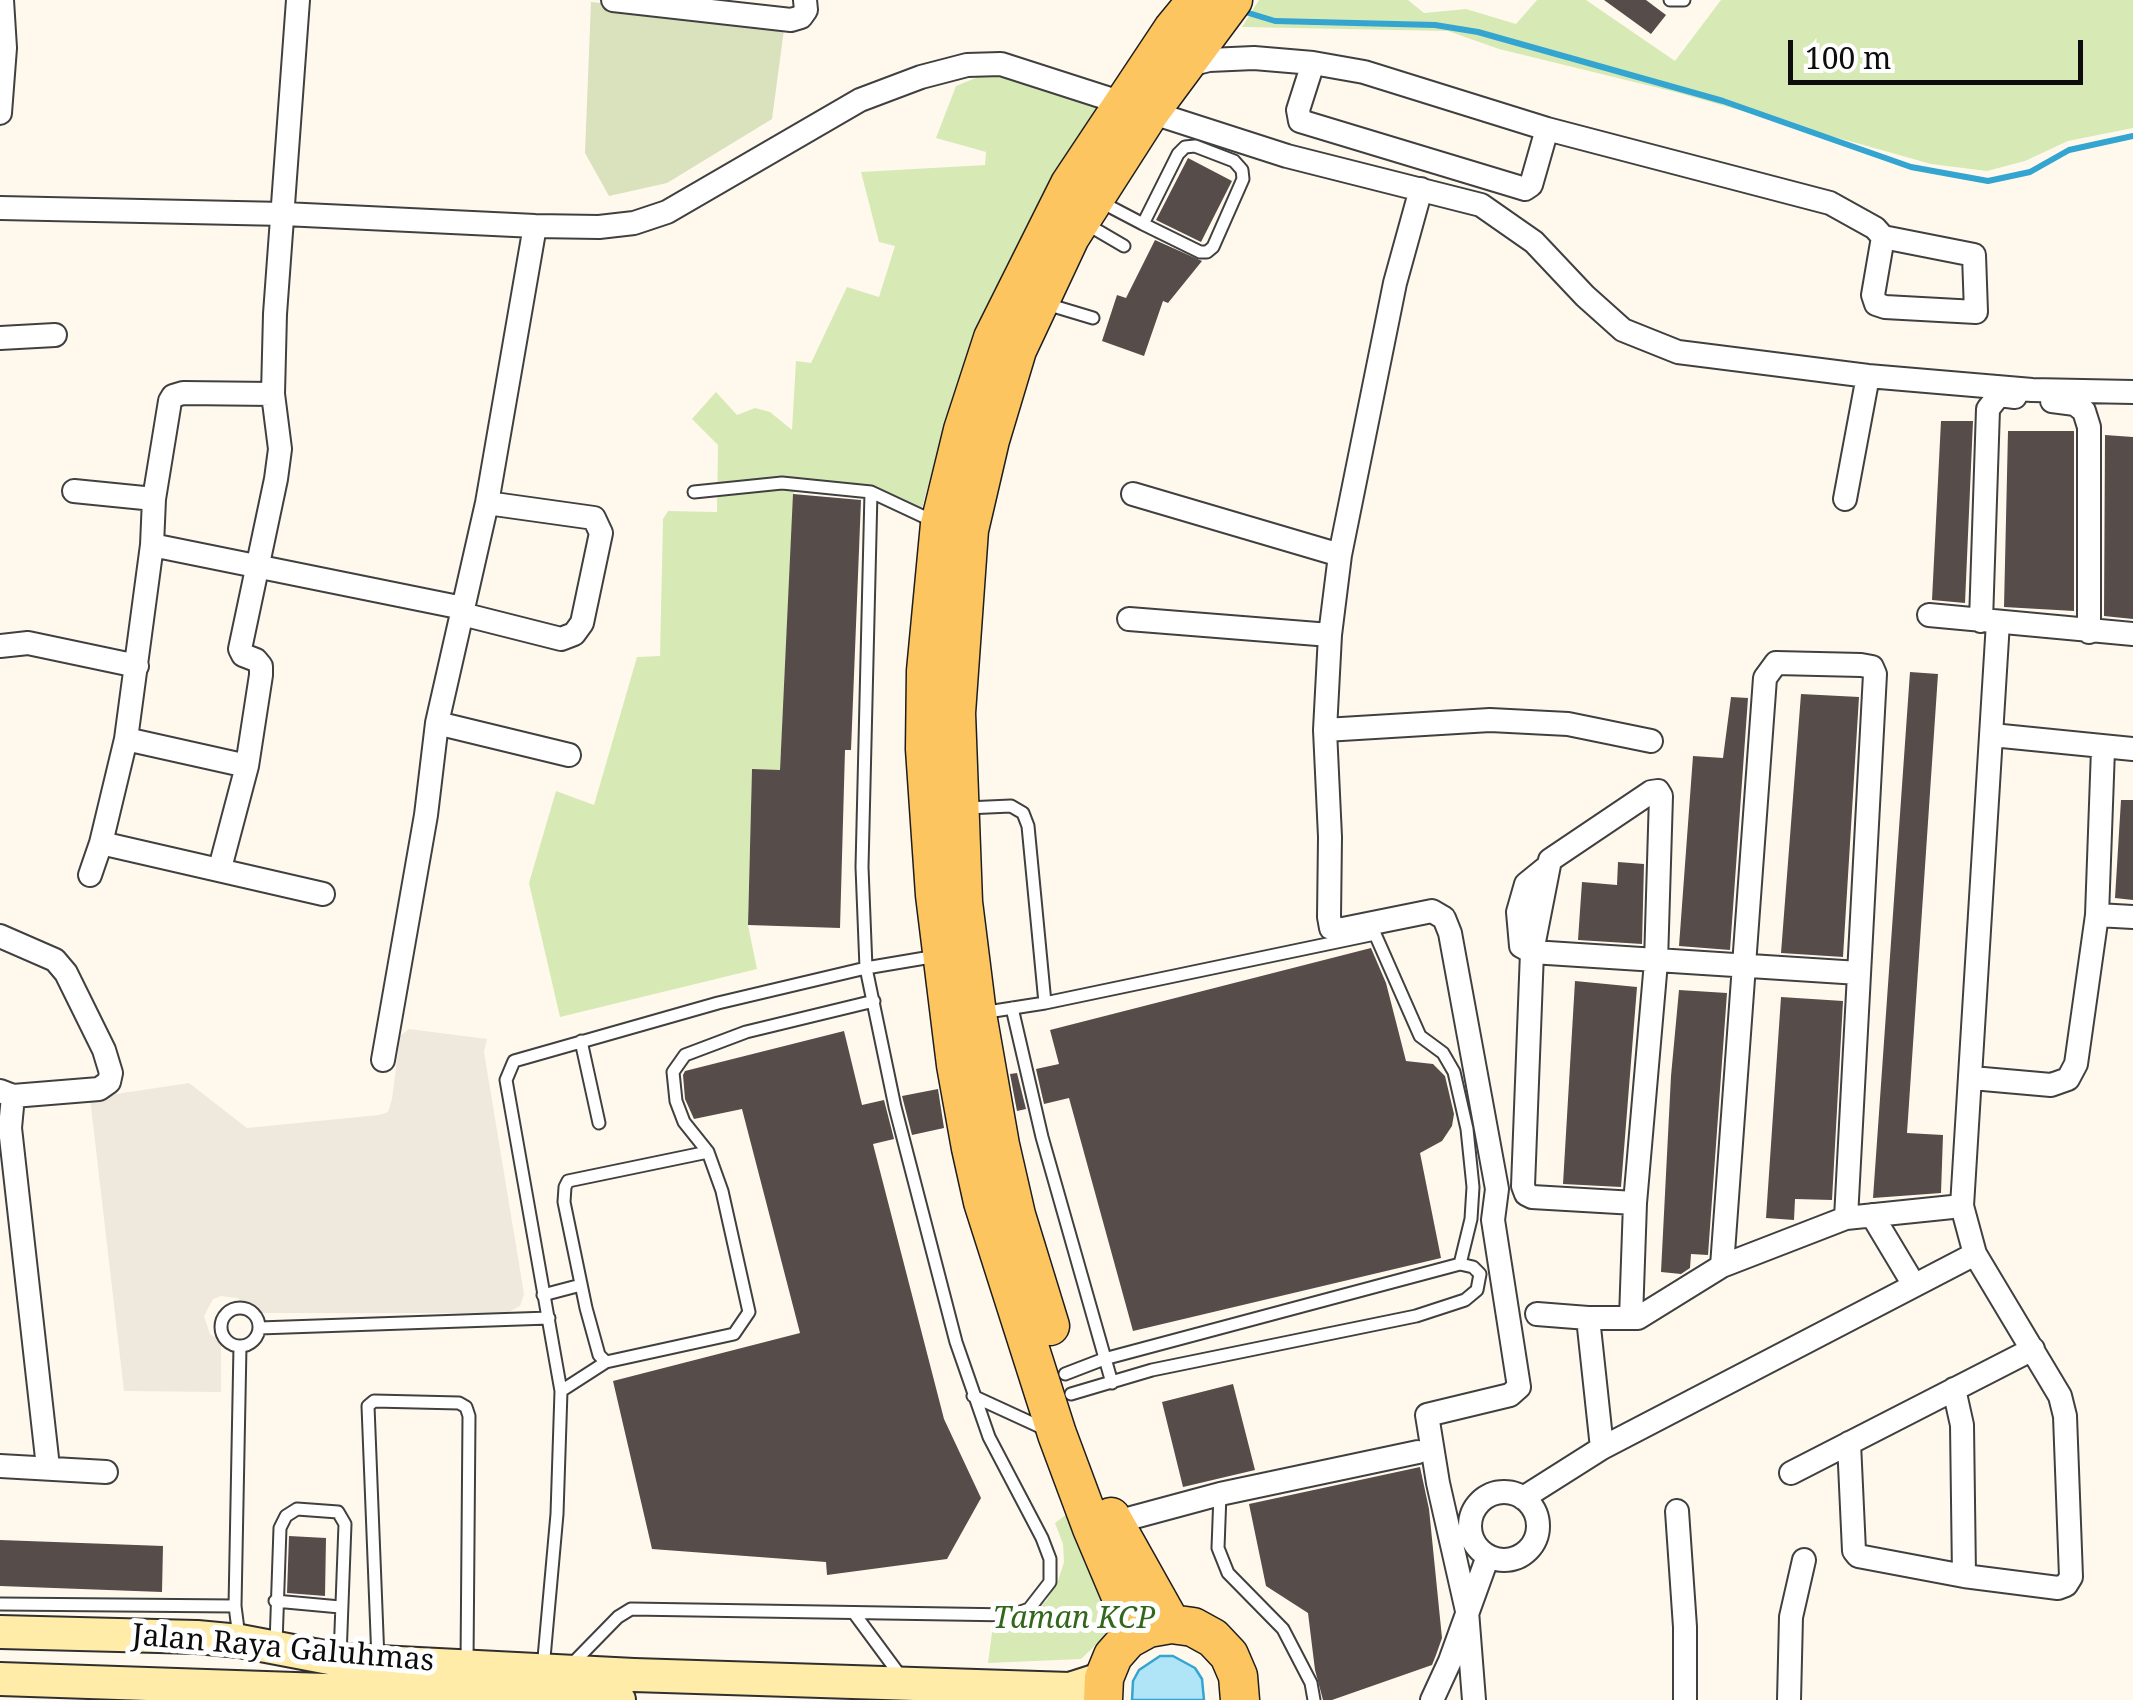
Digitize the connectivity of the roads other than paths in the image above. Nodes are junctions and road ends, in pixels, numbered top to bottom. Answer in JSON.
{"nodes":[{"id":1,"x":2,"y":0,"type":"edge"},
{"id":2,"x":298,"y":0,"type":"edge"},
{"id":3,"x":613,"y":0,"type":"edge"},
{"id":4,"x":805,"y":0,"type":"edge"},
{"id":5,"x":1233,"y":0,"type":"edge"},
{"id":6,"x":1670,"y":0,"type":"edge"},
{"id":7,"x":1684,"y":0,"type":"edge"},
{"id":8,"x":1193,"y":21,"type":"edge"},
{"id":9,"x":3,"y":48,"type":"edge"},
{"id":10,"x":1313,"y":63,"type":"junction"},
{"id":11,"x":1185,"y":66,"type":"junction"},
{"id":12,"x":1136,"y":108,"type":"junction"},
{"id":13,"x":0,"y":113,"type":"edge"},
{"id":14,"x":1548,"y":129,"type":"junction"},
{"id":15,"x":1421,"y":189,"type":"junction"},
{"id":16,"x":0,"y":208,"type":"edge"},
{"id":17,"x":1086,"y":209,"type":"junction"},
{"id":18,"x":284,"y":214,"type":"junction"},
{"id":19,"x":1142,"y":224,"type":"junction"},
{"id":20,"x":534,"y":226,"type":"junction"},
{"id":21,"x":1884,"y":238,"type":"junction"},
{"id":22,"x":1124,"y":246,"type":"dead end"},
{"id":23,"x":1039,"y":302,"type":"junction"},
{"id":24,"x":1092,"y":318,"type":"dead end"},
{"id":25,"x":55,"y":335,"type":"dead end"},
{"id":26,"x":0,"y":338,"type":"edge"},
{"id":27,"x":1868,"y":376,"type":"junction"},
{"id":28,"x":2133,"y":392,"type":"edge"},
{"id":29,"x":273,"y":394,"type":"junction"},
{"id":30,"x":74,"y":490,"type":"dead end"},
{"id":31,"x":694,"y":492,"type":"dead end"},
{"id":32,"x":871,"y":492,"type":"junction"},
{"id":33,"x":1133,"y":494,"type":"dead end"},
{"id":34,"x":154,"y":498,"type":"junction"},
{"id":35,"x":1845,"y":499,"type":"dead end"},
{"id":36,"x":487,"y":503,"type":"junction"},
{"id":37,"x":940,"y":524,"type":"junction"},
{"id":38,"x":152,"y":545,"type":"junction"},
{"id":39,"x":1340,"y":555,"type":"junction"},
{"id":40,"x":256,"y":564,"type":"junction"},
{"id":41,"x":463,"y":611,"type":"junction"},
{"id":42,"x":1929,"y":615,"type":"dead end"},
{"id":43,"x":1128,"y":619,"type":"dead end"},
{"id":44,"x":1989,"y":621,"type":"junction"},
{"id":45,"x":2089,"y":632,"type":"junction"},
{"id":46,"x":2133,"y":634,"type":"edge"},
{"id":47,"x":1330,"y":635,"type":"junction"},
{"id":48,"x":0,"y":646,"type":"edge"},
{"id":49,"x":137,"y":666,"type":"junction"},
{"id":50,"x":437,"y":723,"type":"junction"},
{"id":51,"x":1326,"y":730,"type":"junction"},
{"id":52,"x":1992,"y":735,"type":"junction"},
{"id":53,"x":126,"y":739,"type":"junction"},
{"id":54,"x":1651,"y":741,"type":"dead end"},
{"id":55,"x":2103,"y":748,"type":"junction"},
{"id":56,"x":2133,"y":749,"type":"edge"},
{"id":57,"x":569,"y":755,"type":"dead end"},
{"id":58,"x":247,"y":766,"type":"junction"},
{"id":59,"x":958,"y":809,"type":"junction"},
{"id":60,"x":101,"y":843,"type":"junction"},
{"id":61,"x":220,"y":868,"type":"junction"},
{"id":62,"x":90,"y":876,"type":"dead end"},
{"id":63,"x":323,"y":894,"type":"dead end"},
{"id":64,"x":2097,"y":915,"type":"junction"},
{"id":65,"x":2133,"y":917,"type":"edge"},
{"id":66,"x":0,"y":936,"type":"edge"},
{"id":67,"x":1532,"y":952,"type":"junction"},
{"id":68,"x":941,"y":955,"type":"junction"},
{"id":69,"x":1656,"y":962,"type":"junction"},
{"id":70,"x":1744,"y":965,"type":"junction"},
{"id":71,"x":866,"y":968,"type":"junction"},
{"id":72,"x":1859,"y":974,"type":"junction"},
{"id":73,"x":874,"y":1002,"type":"junction"},
{"id":74,"x":1046,"y":1004,"type":"junction"},
{"id":75,"x":995,"y":1011,"type":"junction"},
{"id":76,"x":581,"y":1041,"type":"junction"},
{"id":77,"x":382,"y":1060,"type":"dead end"},
{"id":78,"x":1972,"y":1078,"type":"junction"},
{"id":79,"x":6,"y":1094,"type":"edge"},
{"id":80,"x":598,"y":1123,"type":"dead end"},
{"id":81,"x":5,"y":1128,"type":"edge"},
{"id":82,"x":708,"y":1152,"type":"junction"},
{"id":83,"x":1635,"y":1203,"type":"junction"},
{"id":84,"x":1962,"y":1206,"type":"junction"},
{"id":85,"x":1872,"y":1215,"type":"junction"},
{"id":86,"x":1846,"y":1218,"type":"junction"},
{"id":87,"x":1975,"y":1254,"type":"junction"},
{"id":88,"x":1460,"y":1264,"type":"junction"},
{"id":89,"x":1722,"y":1266,"type":"junction"},
{"id":90,"x":581,"y":1285,"type":"junction"},
{"id":91,"x":1914,"y":1285,"type":"junction"},
{"id":92,"x":543,"y":1294,"type":"junction"},
{"id":93,"x":1538,"y":1314,"type":"dead end"},
{"id":94,"x":548,"y":1318,"type":"junction"},
{"id":95,"x":1588,"y":1318,"type":"junction"},
{"id":96,"x":1631,"y":1318,"type":"junction"},
{"id":97,"x":260,"y":1328,"type":"junction"},
{"id":98,"x":240,"y":1346,"type":"junction"},
{"id":99,"x":2033,"y":1349,"type":"junction"},
{"id":100,"x":1104,"y":1358,"type":"junction"},
{"id":101,"x":606,"y":1362,"type":"junction"},
{"id":102,"x":1112,"y":1383,"type":"junction"},
{"id":103,"x":1068,"y":1384,"type":"junction"},
{"id":104,"x":1954,"y":1390,"type":"junction"},
{"id":105,"x":561,"y":1391,"type":"junction"},
{"id":106,"x":973,"y":1396,"type":"junction"},
{"id":107,"x":1057,"y":1434,"type":"junction"},
{"id":108,"x":1849,"y":1443,"type":"junction"},
{"id":109,"x":1602,"y":1448,"type":"junction"},
{"id":110,"x":1418,"y":1452,"type":"dead end"},
{"id":111,"x":0,"y":1466,"type":"edge"},
{"id":112,"x":48,"y":1467,"type":"junction"},
{"id":113,"x":106,"y":1472,"type":"dead end"},
{"id":114,"x":1791,"y":1474,"type":"dead end"},
{"id":115,"x":1220,"y":1494,"type":"junction"},
{"id":116,"x":1522,"y":1498,"type":"junction"},
{"id":117,"x":1677,"y":1512,"type":"dead end"},
{"id":118,"x":1102,"y":1525,"type":"junction"},
{"id":119,"x":1488,"y":1556,"type":"junction"},
{"id":120,"x":1804,"y":1560,"type":"dead end"},
{"id":121,"x":1964,"y":1576,"type":"junction"},
{"id":122,"x":275,"y":1601,"type":"junction"},
{"id":123,"x":0,"y":1604,"type":"edge"},
{"id":124,"x":235,"y":1606,"type":"junction"},
{"id":125,"x":340,"y":1607,"type":"junction"},
{"id":126,"x":1467,"y":1612,"type":"junction"},
{"id":127,"x":854,"y":1613,"type":"junction"},
{"id":128,"x":1171,"y":1624,"type":"junction"},
{"id":129,"x":0,"y":1632,"type":"edge"},
{"id":130,"x":1128,"y":1639,"type":"junction"},
{"id":131,"x":240,"y":1642,"type":"junction"},
{"id":132,"x":276,"y":1648,"type":"junction"},
{"id":133,"x":340,"y":1660,"type":"junction"},
{"id":134,"x":378,"y":1660,"type":"junction"},
{"id":135,"x":554,"y":1670,"type":"junction"},
{"id":136,"x":907,"y":1684,"type":"junction"},
{"id":137,"x":21,"y":1687,"type":"edge"},
{"id":138,"x":460,"y":1687,"type":"edge"},
{"id":139,"x":1089,"y":1692,"type":"edge"},
{"id":140,"x":619,"y":1700,"type":"edge"},
{"id":141,"x":1240,"y":1700,"type":"edge"},
{"id":142,"x":1314,"y":1700,"type":"edge"},
{"id":143,"x":1432,"y":1700,"type":"edge"},
{"id":144,"x":1474,"y":1700,"type":"edge"},
{"id":145,"x":1685,"y":1700,"type":"edge"},
{"id":146,"x":1789,"y":1700,"type":"edge"}],
"edges":[{"from":1,"to":9,"type":"street"},
{"from":2,"to":18,"type":"street"},
{"from":3,"to":4,"type":"street"},
{"from":5,"to":8,"type":"main road"},
{"from":6,"to":7,"type":"lane"},
{"from":8,"to":11,"type":"main road"},
{"from":8,"to":12,"type":"main road"},
{"from":9,"to":13,"type":"street"},
{"from":10,"to":11,"type":"street"},
{"from":10,"to":14,"type":"street"},
{"from":10,"to":14,"type":"street"},
{"from":11,"to":12,"type":"main road"},
{"from":12,"to":15,"type":"street"},
{"from":12,"to":17,"type":"main road"},
{"from":12,"to":20,"type":"street"},
{"from":12,"to":37,"type":"main road"},
{"from":14,"to":21,"type":"street"},
{"from":15,"to":27,"type":"street"},
{"from":15,"to":39,"type":"street"},
{"from":16,"to":18,"type":"street"},
{"from":17,"to":19,"type":"lane"},
{"from":17,"to":22,"type":"lane"},
{"from":17,"to":23,"type":"main road"},
{"from":18,"to":20,"type":"street"},
{"from":18,"to":29,"type":"street"},
{"from":19,"to":19,"type":"lane"},
{"from":20,"to":36,"type":"street"},
{"from":21,"to":21,"type":"street"},
{"from":23,"to":24,"type":"lane"},
{"from":23,"to":59,"type":"main road"},
{"from":25,"to":26,"type":"street"},
{"from":27,"to":28,"type":"street"},
{"from":27,"to":35,"type":"street"},
{"from":29,"to":34,"type":"street"},
{"from":29,"to":40,"type":"street"},
{"from":30,"to":34,"type":"street"},
{"from":31,"to":32,"type":"lane"},
{"from":32,"to":37,"type":"lane"},
{"from":32,"to":71,"type":"lane"},
{"from":33,"to":39,"type":"street"},
{"from":34,"to":38,"type":"street"},
{"from":36,"to":41,"type":"street"},
{"from":36,"to":41,"type":"street"},
{"from":37,"to":68,"type":"main road"},
{"from":38,"to":40,"type":"street"},
{"from":38,"to":49,"type":"street"},
{"from":39,"to":47,"type":"street"},
{"from":40,"to":41,"type":"street"},
{"from":40,"to":58,"type":"street"},
{"from":41,"to":50,"type":"street"},
{"from":42,"to":44,"type":"street"},
{"from":43,"to":47,"type":"street"},
{"from":44,"to":45,"type":"street"},
{"from":44,"to":45,"type":"street"},
{"from":44,"to":52,"type":"street"},
{"from":45,"to":46,"type":"street"},
{"from":47,"to":51,"type":"street"},
{"from":48,"to":49,"type":"street"},
{"from":49,"to":53,"type":"street"},
{"from":50,"to":57,"type":"street"},
{"from":50,"to":77,"type":"street"},
{"from":51,"to":54,"type":"street"},
{"from":51,"to":126,"type":"street"},
{"from":52,"to":55,"type":"street"},
{"from":52,"to":78,"type":"street"},
{"from":53,"to":58,"type":"street"},
{"from":53,"to":60,"type":"street"},
{"from":55,"to":56,"type":"street"},
{"from":55,"to":64,"type":"street"},
{"from":58,"to":61,"type":"street"},
{"from":59,"to":74,"type":"lane"},
{"from":59,"to":75,"type":"main road"},
{"from":60,"to":61,"type":"street"},
{"from":60,"to":62,"type":"street"},
{"from":61,"to":63,"type":"street"},
{"from":64,"to":65,"type":"street"},
{"from":64,"to":78,"type":"street"},
{"from":66,"to":79,"type":"street"},
{"from":67,"to":69,"type":"street"},
{"from":67,"to":69,"type":"street"},
{"from":67,"to":83,"type":"street"},
{"from":68,"to":71,"type":"lane"},
{"from":68,"to":107,"type":"main road"},
{"from":69,"to":70,"type":"street"},
{"from":69,"to":83,"type":"street"},
{"from":70,"to":72,"type":"street"},
{"from":70,"to":72,"type":"street"},
{"from":70,"to":89,"type":"street"},
{"from":71,"to":73,"type":"lane"},
{"from":71,"to":76,"type":"lane"},
{"from":72,"to":86,"type":"street"},
{"from":73,"to":82,"type":"lane"},
{"from":73,"to":106,"type":"lane"},
{"from":74,"to":75,"type":"lane"},
{"from":74,"to":88,"type":"lane"},
{"from":75,"to":100,"type":"lane"},
{"from":75,"to":103,"type":"main road"},
{"from":76,"to":80,"type":"lane"},
{"from":76,"to":92,"type":"lane"},
{"from":78,"to":84,"type":"street"},
{"from":79,"to":81,"type":"street"},
{"from":81,"to":112,"type":"street"},
{"from":82,"to":90,"type":"lane"},
{"from":82,"to":101,"type":"lane"},
{"from":83,"to":96,"type":"street"},
{"from":84,"to":85,"type":"street"},
{"from":84,"to":87,"type":"street"},
{"from":85,"to":86,"type":"street"},
{"from":85,"to":91,"type":"street"},
{"from":86,"to":89,"type":"street"},
{"from":87,"to":91,"type":"street"},
{"from":87,"to":99,"type":"street"},
{"from":88,"to":100,"type":"lane"},
{"from":88,"to":102,"type":"lane"},
{"from":89,"to":96,"type":"street"},
{"from":90,"to":92,"type":"lane"},
{"from":90,"to":101,"type":"lane"},
{"from":91,"to":109,"type":"street"},
{"from":92,"to":94,"type":"lane"},
{"from":93,"to":95,"type":"street"},
{"from":94,"to":97,"type":"lane"},
{"from":94,"to":105,"type":"lane"},
{"from":95,"to":96,"type":"street"},
{"from":95,"to":109,"type":"street"},
{"from":97,"to":98,"type":"lane"},
{"from":97,"to":98,"type":"lane"},
{"from":98,"to":124,"type":"lane"},
{"from":99,"to":104,"type":"street"},
{"from":99,"to":121,"type":"street"},
{"from":100,"to":102,"type":"lane"},
{"from":100,"to":103,"type":"lane"},
{"from":101,"to":105,"type":"lane"},
{"from":102,"to":103,"type":"lane"},
{"from":103,"to":118,"type":"main road"},
{"from":104,"to":108,"type":"street"},
{"from":104,"to":121,"type":"street"},
{"from":105,"to":135,"type":"lane"},
{"from":106,"to":107,"type":"lane"},
{"from":106,"to":127,"type":"lane"},
{"from":107,"to":118,"type":"main road"},
{"from":108,"to":114,"type":"street"},
{"from":108,"to":121,"type":"street"},
{"from":109,"to":116,"type":"street"},
{"from":110,"to":115,"type":"street"},
{"from":111,"to":112,"type":"street"},
{"from":112,"to":113,"type":"street"},
{"from":115,"to":118,"type":"street"},
{"from":115,"to":142,"type":"lane"},
{"from":116,"to":119,"type":"street"},
{"from":116,"to":119,"type":"street"},
{"from":117,"to":145,"type":"street"},
{"from":118,"to":128,"type":"main road"},
{"from":118,"to":130,"type":"main road"},
{"from":119,"to":126,"type":"street"},
{"from":120,"to":146,"type":"street"},
{"from":122,"to":125,"type":"lane"},
{"from":122,"to":125,"type":"lane"},
{"from":122,"to":132,"type":"lane"},
{"from":123,"to":124,"type":"lane"},
{"from":124,"to":131,"type":"lane"},
{"from":125,"to":133,"type":"lane"},
{"from":126,"to":143,"type":"street"},
{"from":126,"to":144,"type":"street"},
{"from":127,"to":135,"type":"lane"},
{"from":127,"to":136,"type":"lane"},
{"from":128,"to":130,"type":"main road"},
{"from":128,"to":141,"type":"main road"},
{"from":129,"to":131,"type":"main road","name":"Jalan Raya Galuhmas"},
{"from":130,"to":139,"type":"main road"},
{"from":131,"to":132,"type":"main road","name":"Jalan Raya Galuhmas"},
{"from":132,"to":133,"type":"main road","name":"Jalan Raya Galuhmas"},
{"from":133,"to":134,"type":"main road","name":"Jalan Raya Galuhmas"},
{"from":134,"to":138,"type":"main road","name":"Jalan Raya Galuhmas"},
{"from":134,"to":138,"type":"lane"},
{"from":135,"to":136,"type":"main road","name":"Jalan Raya Galuhmas"},
{"from":135,"to":138,"type":"main road","name":"Jalan Raya Galuhmas"},
{"from":136,"to":139,"type":"main road","name":"Jalan Raya Galuhmas"},
{"from":137,"to":138,"type":"main road","name":"Jalan Raya Galuhmas"},
{"from":138,"to":140,"type":"main road","name":"Jalan Raya Galuhmas"}]}
